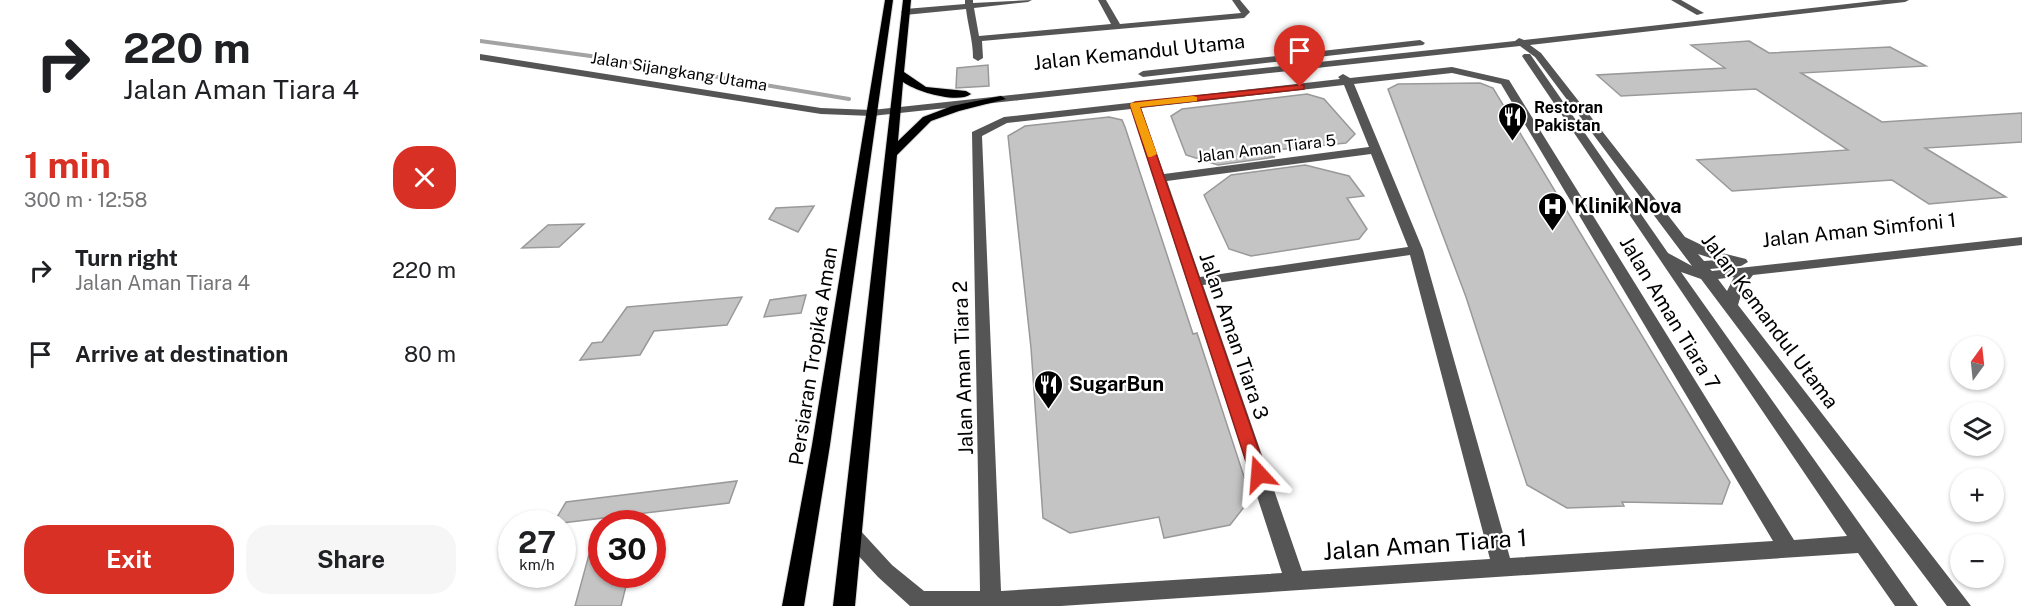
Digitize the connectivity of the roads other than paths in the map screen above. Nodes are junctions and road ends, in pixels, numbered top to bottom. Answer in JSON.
{"nodes":[{"id":1,"x":889,"y":0,"type":"edge"},
{"id":2,"x":907,"y":0,"type":"edge"},
{"id":3,"x":1028,"y":0,"type":"edge"},
{"id":4,"x":1102,"y":0,"type":"edge"},
{"id":5,"x":1236,"y":0,"type":"edge"},
{"id":6,"x":1675,"y":0,"type":"edge"},
{"id":7,"x":1825,"y":0,"type":"edge"},
{"id":8,"x":1905,"y":0,"type":"edge"},
{"id":9,"x":970,"y":3,"type":"edge"},
{"id":10,"x":905,"y":12,"type":"junction"},
{"id":11,"x":1700,"y":13,"type":"junction"},
{"id":12,"x":1611,"y":23,"type":"dead end"},
{"id":13,"x":1118,"y":28,"type":"junction"},
{"id":14,"x":1544,"y":30,"type":"dead end"},
{"id":15,"x":1567,"y":37,"type":"junction"},
{"id":16,"x":977,"y":39,"type":"junction"},
{"id":17,"x":1522,"y":43,"type":"junction"},
{"id":18,"x":1465,"y":49,"type":"junction"},
{"id":19,"x":480,"y":57,"type":"edge"},
{"id":20,"x":978,"y":58,"type":"dead end"},
{"id":21,"x":1293,"y":69,"type":"junction"},
{"id":22,"x":900,"y":74,"type":"junction"},
{"id":23,"x":1348,"y":82,"type":"junction"},
{"id":24,"x":966,"y":94,"type":"junction"},
{"id":25,"x":1001,"y":99,"type":"junction"},
{"id":26,"x":1135,"y":105,"type":"junction"},
{"id":27,"x":897,"y":106,"type":"junction"},
{"id":28,"x":872,"y":108,"type":"junction"},
{"id":29,"x":976,"y":134,"type":"joint"},
{"id":30,"x":1376,"y":150,"type":"junction"},
{"id":31,"x":892,"y":153,"type":"junction"},
{"id":32,"x":1159,"y":178,"type":"junction"},
{"id":33,"x":2022,"y":231,"type":"edge"},
{"id":34,"x":1676,"y":236,"type":"junction"},
{"id":35,"x":2022,"y":241,"type":"edge"},
{"id":36,"x":1416,"y":250,"type":"junction"},
{"id":37,"x":1663,"y":256,"type":"junction"},
{"id":38,"x":1749,"y":267,"type":"junction"},
{"id":39,"x":1700,"y":271,"type":"junction"},
{"id":40,"x":1194,"y":282,"type":"junction"},
{"id":41,"x":1685,"y":288,"type":"junction"},
{"id":42,"x":1730,"y":307,"type":"junction"},
{"id":43,"x":851,"y":534,"type":"junction"},
{"id":44,"x":1862,"y":543,"type":"junction"},
{"id":45,"x":1788,"y":548,"type":"junction"},
{"id":46,"x":1502,"y":567,"type":"junction"},
{"id":47,"x":1295,"y":581,"type":"junction"},
{"id":48,"x":991,"y":601,"type":"junction"},
{"id":49,"x":794,"y":606,"type":"edge"},
{"id":50,"x":844,"y":606,"type":"edge"},
{"id":51,"x":1907,"y":606,"type":"edge"},
{"id":52,"x":1960,"y":606,"type":"edge"}],
"edges":[{"from":1,"to":28,"type":"main road","name":"Persiaran Tropika Aman"},
{"from":2,"to":10,"type":"main road"},
{"from":3,"to":9,"type":"street"},
{"from":4,"to":13,"type":"street"},
{"from":5,"to":13,"type":"street"},
{"from":6,"to":11,"type":"street"},
{"from":7,"to":11,"type":"street"},
{"from":8,"to":15,"type":"street"},
{"from":9,"to":10,"type":"street"},
{"from":9,"to":16,"type":"street"},
{"from":10,"to":22,"type":"main road"},
{"from":11,"to":12,"type":"street"},
{"from":13,"to":16,"type":"street"},
{"from":14,"to":17,"type":"street"},
{"from":15,"to":17,"type":"street"},
{"from":15,"to":17,"type":"street"},
{"from":16,"to":20,"type":"street"},
{"from":17,"to":18,"type":"street"},
{"from":17,"to":18,"type":"street"},
{"from":17,"to":24,"type":"street","name":"Jalan Kemandul Utama"},
{"from":17,"to":34,"type":"street","name":"Jalan Kemandul Utama"},
{"from":17,"to":37,"type":"street"},
{"from":18,"to":21,"type":"street","name":"Jalan Kemandul Utama"},
{"from":19,"to":28,"type":"street","name":"Jalan Sijangkang Utama"},
{"from":21,"to":23,"type":"street"},
{"from":21,"to":25,"type":"street","name":"Jalan Kemandul Utama"},
{"from":22,"to":24,"type":"main road"},
{"from":22,"to":27,"type":"main road"},
{"from":23,"to":26,"type":"street","name":"Jalan Aman Tiara 7"},
{"from":23,"to":30,"type":"street"},
{"from":23,"to":45,"type":"street","name":"Jalan Aman Tiara 7"},
{"from":24,"to":27,"type":"street","name":"Jalan Kemandul Utama"},
{"from":25,"to":27,"type":"street","name":"Jalan Kemandul Utama"},
{"from":25,"to":31,"type":"main road"},
{"from":26,"to":29,"type":"street","name":"Jalan Aman Tiara 7"},
{"from":26,"to":32,"type":"street","name":"Jalan Aman Tiara 3"},
{"from":27,"to":28,"type":"street","name":"Jalan Kemandul Utama"},
{"from":27,"to":31,"type":"main road"},
{"from":28,"to":49,"type":"main road","name":"Persiaran Tropika Aman"},
{"from":29,"to":48,"type":"street","name":"Jalan Aman Tiara 2"},
{"from":30,"to":32,"type":"street","name":"Jalan Aman Tiara 5"},
{"from":30,"to":36,"type":"street"},
{"from":31,"to":43,"type":"main road"},
{"from":32,"to":40,"type":"street","name":"Jalan Aman Tiara 3"},
{"from":33,"to":38,"type":"street","name":"Jalan Aman Simfoni 1"},
{"from":34,"to":38,"type":"street"},
{"from":34,"to":39,"type":"street","name":"Jalan Kemandul Utama"},
{"from":35,"to":38,"type":"street","name":"Jalan Aman Simfoni 1"},
{"from":36,"to":40,"type":"street"},
{"from":36,"to":46,"type":"street"},
{"from":37,"to":39,"type":"street"},
{"from":37,"to":41,"type":"street"},
{"from":38,"to":39,"type":"street","name":"Jalan Aman Simfoni 1"},
{"from":38,"to":42,"type":"street"},
{"from":39,"to":41,"type":"street"},
{"from":39,"to":42,"type":"street","name":"Jalan Kemandul Utama"},
{"from":40,"to":47,"type":"street","name":"Jalan Aman Tiara 3"},
{"from":41,"to":44,"type":"street"},
{"from":42,"to":52,"type":"street","name":"Jalan Kemandul Utama"},
{"from":43,"to":48,"type":"street","name":"Jalan Aman Tiara 1"},
{"from":43,"to":50,"type":"main road"},
{"from":44,"to":45,"type":"street","name":"Jalan Aman Tiara 1"},
{"from":44,"to":51,"type":"street"},
{"from":45,"to":46,"type":"street","name":"Jalan Aman Tiara 1"},
{"from":46,"to":47,"type":"street","name":"Jalan Aman Tiara 1"},
{"from":47,"to":48,"type":"street","name":"Jalan Aman Tiara 1"}]}
